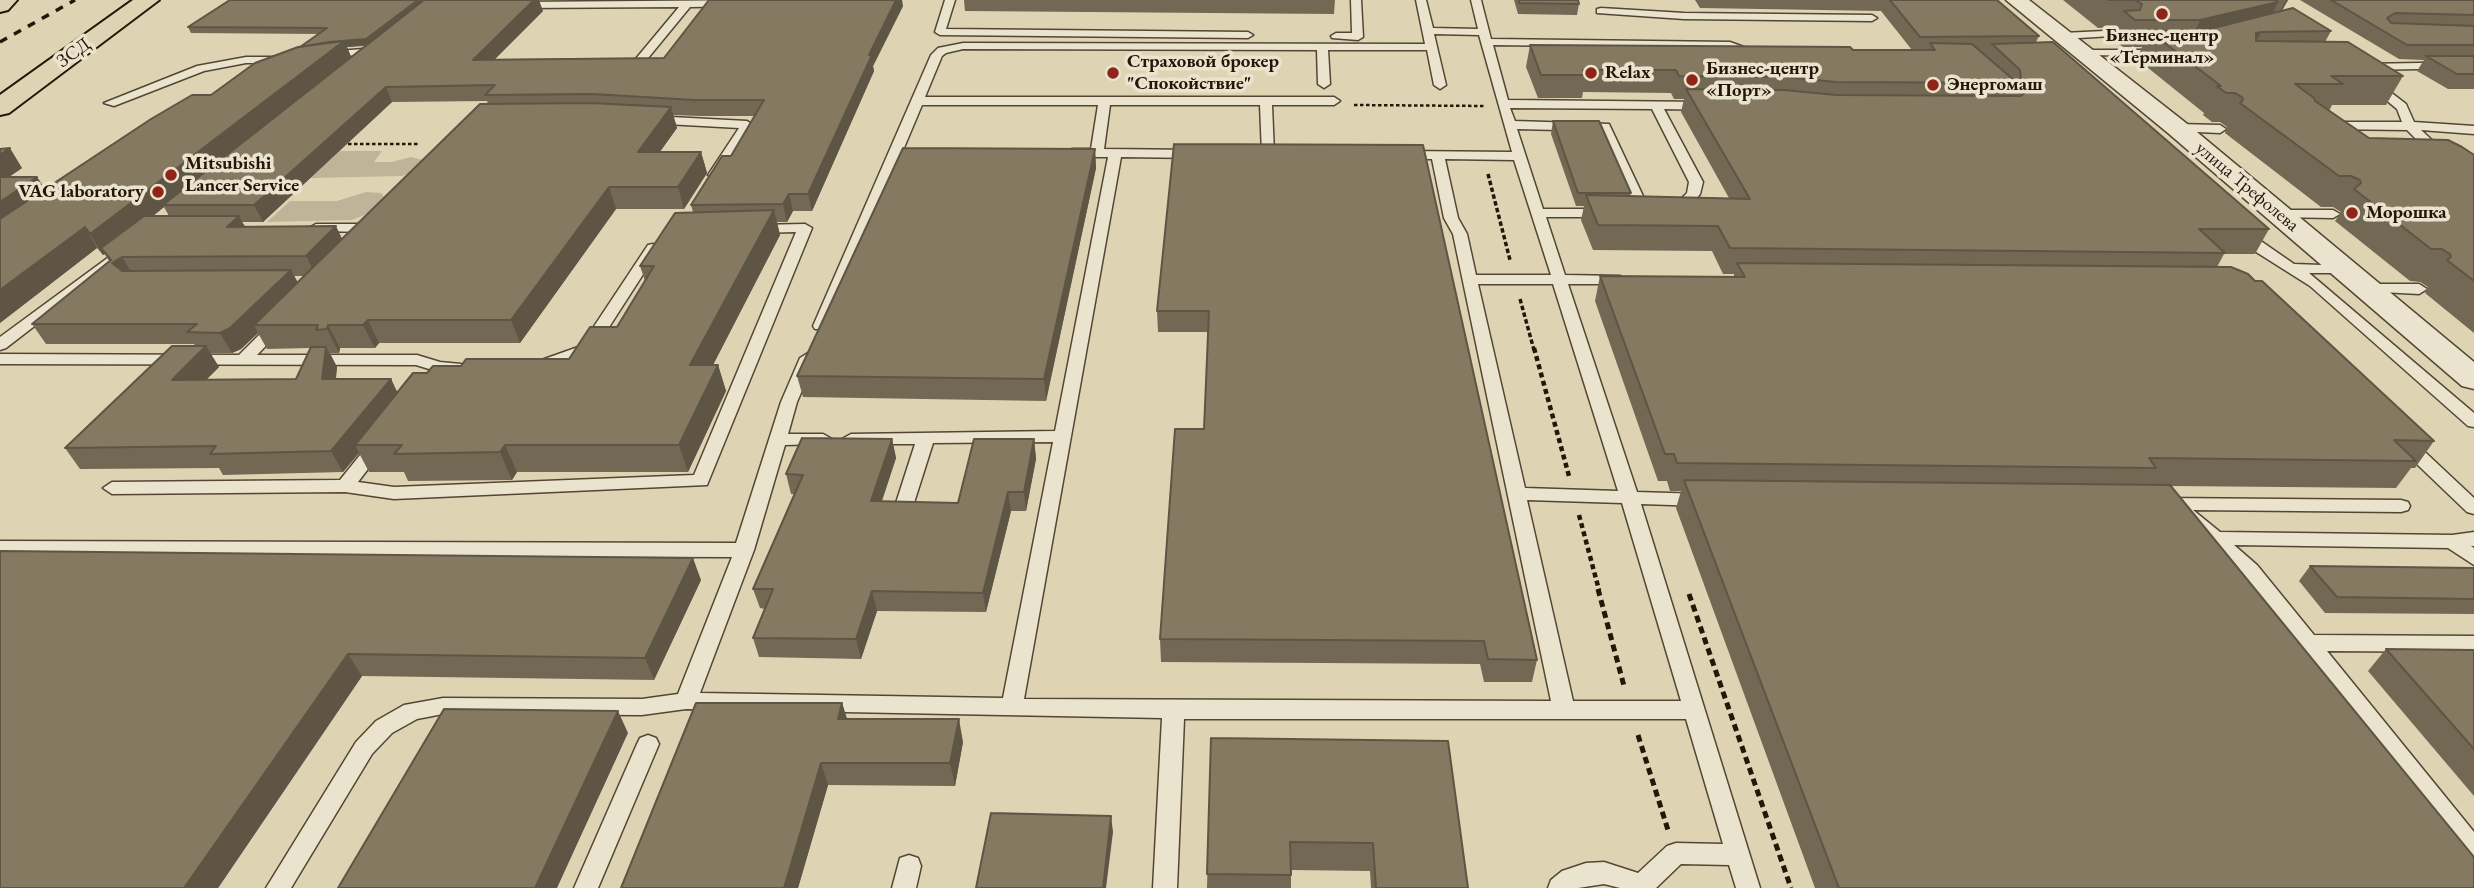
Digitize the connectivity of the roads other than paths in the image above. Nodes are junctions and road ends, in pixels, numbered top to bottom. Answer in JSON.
{"nodes":[{"id":1,"x":6,"y":0,"type":"edge"},
{"id":2,"x":148,"y":0,"type":"edge"},
{"id":3,"x":762,"y":0,"type":"edge"},
{"id":4,"x":950,"y":0,"type":"edge"},
{"id":5,"x":1356,"y":0,"type":"edge"},
{"id":6,"x":1421,"y":0,"type":"edge"},
{"id":7,"x":1476,"y":0,"type":"edge"},
{"id":8,"x":1674,"y":0,"type":"edge"},
{"id":9,"x":2016,"y":0,"type":"edge"},
{"id":10,"x":688,"y":4,"type":"junction"},
{"id":11,"x":0,"y":5,"type":"edge"},
{"id":12,"x":512,"y":5,"type":"edge"},
{"id":13,"x":1601,"y":11,"type":"dead end"},
{"id":14,"x":1684,"y":16,"type":"junction"},
{"id":15,"x":1872,"y":18,"type":"dead end"},
{"id":16,"x":1428,"y":31,"type":"junction"},
{"id":17,"x":1486,"y":37,"type":"junction"},
{"id":18,"x":1431,"y":47,"type":"junction"},
{"id":19,"x":1322,"y":48,"type":"junction"},
{"id":20,"x":2077,"y":51,"type":"junction"},
{"id":21,"x":2138,"y":53,"type":"junction"},
{"id":22,"x":2176,"y":53,"type":"edge"},
{"id":23,"x":1766,"y":57,"type":"edge"},
{"id":24,"x":313,"y":58,"type":"edge"},
{"id":25,"x":640,"y":61,"type":"edge"},
{"id":26,"x":2474,"y":65,"type":"edge"},
{"id":27,"x":354,"y":68,"type":"edge"},
{"id":28,"x":258,"y":76,"type":"edge"},
{"id":29,"x":1324,"y":85,"type":"dead end"},
{"id":30,"x":1440,"y":85,"type":"dead end"},
{"id":31,"x":921,"y":92,"type":"junction"},
{"id":32,"x":1105,"y":101,"type":"junction"},
{"id":33,"x":1266,"y":101,"type":"junction"},
{"id":34,"x":1334,"y":102,"type":"road end"},
{"id":35,"x":110,"y":103,"type":"dead end"},
{"id":36,"x":1503,"y":105,"type":"junction"},
{"id":37,"x":1656,"y":105,"type":"junction"},
{"id":38,"x":1724,"y":106,"type":"edge"},
{"id":39,"x":0,"y":107,"type":"edge"},
{"id":40,"x":638,"y":119,"type":"edge"},
{"id":41,"x":1510,"y":125,"type":"junction"},
{"id":42,"x":2409,"y":125,"type":"junction"},
{"id":43,"x":2177,"y":128,"type":"junction"},
{"id":44,"x":2220,"y":129,"type":"dead end"},
{"id":45,"x":2474,"y":131,"type":"edge"},
{"id":46,"x":2319,"y":133,"type":"edge"},
{"id":47,"x":1056,"y":153,"type":"edge"},
{"id":48,"x":1097,"y":153,"type":"junction"},
{"id":49,"x":1115,"y":153,"type":"junction"},
{"id":50,"x":1212,"y":154,"type":"edge"},
{"id":51,"x":1268,"y":154,"type":"edge"},
{"id":52,"x":1385,"y":155,"type":"edge"},
{"id":53,"x":1438,"y":156,"type":"junction"},
{"id":54,"x":1520,"y":156,"type":"junction"},
{"id":55,"x":2427,"y":163,"type":"edge"},
{"id":56,"x":2455,"y":166,"type":"junction"},
{"id":57,"x":2474,"y":166,"type":"edge"},
{"id":58,"x":2474,"y":179,"type":"edge"},
{"id":59,"x":710,"y":183,"type":"edge"},
{"id":60,"x":1538,"y":213,"type":"junction"},
{"id":61,"x":1632,"y":213,"type":"junction"},
{"id":62,"x":2278,"y":214,"type":"junction"},
{"id":63,"x":2333,"y":214,"type":"dead end"},
{"id":64,"x":2227,"y":219,"type":"edge"},
{"id":65,"x":305,"y":229,"type":"edge"},
{"id":66,"x":736,"y":229,"type":"edge"},
{"id":67,"x":140,"y":238,"type":"edge"},
{"id":68,"x":663,"y":241,"type":"edge"},
{"id":69,"x":356,"y":246,"type":"edge"},
{"id":70,"x":2291,"y":268,"type":"junction"},
{"id":71,"x":2344,"y":269,"type":"junction"},
{"id":72,"x":1469,"y":279,"type":"junction"},
{"id":73,"x":1559,"y":280,"type":"junction"},
{"id":74,"x":1636,"y":280,"type":"edge"},
{"id":75,"x":2367,"y":288,"type":"junction"},
{"id":76,"x":2419,"y":289,"type":"dead end"},
{"id":77,"x":291,"y":312,"type":"edge"},
{"id":78,"x":0,"y":345,"type":"edge"},
{"id":79,"x":0,"y":359,"type":"edge"},
{"id":80,"x":242,"y":361,"type":"junction"},
{"id":81,"x":518,"y":366,"type":"edge"},
{"id":82,"x":466,"y":367,"type":"edge"},
{"id":83,"x":2474,"y":379,"type":"edge"},
{"id":84,"x":2474,"y":422,"type":"edge"},
{"id":85,"x":387,"y":432,"type":"edge"},
{"id":86,"x":2395,"y":433,"type":"edge"},
{"id":87,"x":1061,"y":436,"type":"junction"},
{"id":88,"x":926,"y":438,"type":"junction"},
{"id":89,"x":778,"y":440,"type":"junction"},
{"id":90,"x":345,"y":486,"type":"junction"},
{"id":91,"x":113,"y":488,"type":"dead end"},
{"id":92,"x":1516,"y":494,"type":"junction"},
{"id":93,"x":1630,"y":499,"type":"junction"},
{"id":94,"x":1724,"y":500,"type":"edge"},
{"id":95,"x":2151,"y":504,"type":"edge"},
{"id":96,"x":2178,"y":504,"type":"junction"},
{"id":97,"x":904,"y":506,"type":"edge"},
{"id":98,"x":2401,"y":506,"type":"dead end"},
{"id":99,"x":2474,"y":508,"type":"edge"},
{"id":100,"x":2216,"y":538,"type":"junction"},
{"id":101,"x":2474,"y":539,"type":"edge"},
{"id":102,"x":2452,"y":542,"type":"junction"},
{"id":103,"x":0,"y":548,"type":"edge"},
{"id":104,"x":744,"y":550,"type":"junction"},
{"id":105,"x":2474,"y":558,"type":"edge"},
{"id":106,"x":2309,"y":643,"type":"junction"},
{"id":107,"x":2474,"y":644,"type":"edge"},
{"id":108,"x":686,"y":701,"type":"junction"},
{"id":109,"x":1012,"y":707,"type":"junction"},
{"id":110,"x":1172,"y":709,"type":"junction"},
{"id":111,"x":1564,"y":710,"type":"junction"},
{"id":112,"x":1694,"y":710,"type":"junction"},
{"id":113,"x":648,"y":744,"type":"dead end"},
{"id":114,"x":2474,"y":850,"type":"edge"},
{"id":115,"x":1738,"y":855,"type":"junction"},
{"id":116,"x":1641,"y":887,"type":"edge"},
{"id":117,"x":278,"y":888,"type":"edge"},
{"id":118,"x":586,"y":888,"type":"edge"},
{"id":119,"x":1165,"y":888,"type":"edge"},
{"id":120,"x":1560,"y":888,"type":"edge"},
{"id":121,"x":1748,"y":888,"type":"edge"}],
"edges":[{"from":1,"to":11,"type":"highway"},
{"from":2,"to":39,"type":"highway","name":"ЗСД"},
{"from":3,"to":10,"type":"lane"},
{"from":4,"to":5,"type":"lane"},
{"from":6,"to":16,"type":"lane"},
{"from":7,"to":17,"type":"lane"},
{"from":8,"to":14,"type":"lane"},
{"from":9,"to":20,"type":"street","name":"улица Трефолева"},
{"from":10,"to":12,"type":"lane"},
{"from":10,"to":25,"type":"lane"},
{"from":13,"to":14,"type":"lane"},
{"from":14,"to":15,"type":"lane"},
{"from":16,"to":17,"type":"lane"},
{"from":16,"to":18,"type":"lane"},
{"from":17,"to":23,"type":"lane"},
{"from":17,"to":36,"type":"lane"},
{"from":18,"to":19,"type":"lane"},
{"from":18,"to":30,"type":"lane"},
{"from":19,"to":29,"type":"lane"},
{"from":19,"to":31,"type":"lane"},
{"from":20,"to":21,"type":"lane"},
{"from":20,"to":21,"type":"lane"},
{"from":20,"to":43,"type":"street","name":"улица Трефолева"},
{"from":21,"to":22,"type":"lane"},
{"from":24,"to":27,"type":"lane"},
{"from":26,"to":42,"type":"lane"},
{"from":28,"to":35,"type":"lane"},
{"from":31,"to":32,"type":"lane"},
{"from":31,"to":89,"type":"lane"},
{"from":32,"to":33,"type":"lane"},
{"from":32,"to":48,"type":"lane"},
{"from":33,"to":34,"type":"lane"},
{"from":33,"to":51,"type":"lane"},
{"from":36,"to":37,"type":"lane"},
{"from":36,"to":41,"type":"lane"},
{"from":37,"to":38,"type":"lane"},
{"from":37,"to":61,"type":"lane"},
{"from":40,"to":59,"type":"lane"},
{"from":41,"to":54,"type":"lane"},
{"from":41,"to":61,"type":"lane"},
{"from":42,"to":45,"type":"lane"},
{"from":42,"to":46,"type":"lane"},
{"from":42,"to":56,"type":"lane"},
{"from":43,"to":44,"type":"lane"},
{"from":43,"to":62,"type":"street","name":"улица Трефолева"},
{"from":47,"to":48,"type":"lane"},
{"from":48,"to":49,"type":"lane"},
{"from":49,"to":50,"type":"lane"},
{"from":49,"to":87,"type":"lane"},
{"from":52,"to":53,"type":"lane"},
{"from":53,"to":54,"type":"lane"},
{"from":53,"to":72,"type":"lane"},
{"from":54,"to":60,"type":"lane"},
{"from":55,"to":56,"type":"lane"},
{"from":56,"to":57,"type":"lane"},
{"from":56,"to":58,"type":"lane"},
{"from":60,"to":61,"type":"lane"},
{"from":60,"to":73,"type":"lane"},
{"from":62,"to":63,"type":"lane"},
{"from":62,"to":71,"type":"street","name":"улица Трефолева"},
{"from":64,"to":70,"type":"lane"},
{"from":65,"to":69,"type":"lane"},
{"from":66,"to":90,"type":"lane"},
{"from":67,"to":78,"type":"lane"},
{"from":68,"to":81,"type":"lane"},
{"from":70,"to":71,"type":"lane"},
{"from":70,"to":84,"type":"lane"},
{"from":71,"to":75,"type":"street","name":"улица Трефолева"},
{"from":72,"to":73,"type":"lane"},
{"from":72,"to":92,"type":"lane"},
{"from":73,"to":74,"type":"lane"},
{"from":73,"to":93,"type":"lane"},
{"from":75,"to":76,"type":"lane"},
{"from":75,"to":83,"type":"street","name":"улица Трефолева"},
{"from":77,"to":80,"type":"lane"},
{"from":79,"to":80,"type":"lane"},
{"from":80,"to":82,"type":"lane"},
{"from":85,"to":90,"type":"lane"},
{"from":86,"to":99,"type":"lane"},
{"from":87,"to":88,"type":"lane"},
{"from":87,"to":109,"type":"lane"},
{"from":88,"to":89,"type":"lane"},
{"from":88,"to":97,"type":"lane"},
{"from":89,"to":104,"type":"lane"},
{"from":90,"to":91,"type":"lane"},
{"from":92,"to":93,"type":"lane"},
{"from":92,"to":111,"type":"lane"},
{"from":93,"to":94,"type":"lane"},
{"from":93,"to":112,"type":"lane"},
{"from":95,"to":96,"type":"lane"},
{"from":96,"to":98,"type":"lane"},
{"from":96,"to":100,"type":"lane"},
{"from":100,"to":102,"type":"lane"},
{"from":100,"to":106,"type":"lane"},
{"from":101,"to":102,"type":"lane"},
{"from":102,"to":105,"type":"lane"},
{"from":103,"to":104,"type":"lane"},
{"from":104,"to":108,"type":"lane"},
{"from":106,"to":107,"type":"lane"},
{"from":106,"to":114,"type":"lane"},
{"from":108,"to":109,"type":"lane"},
{"from":108,"to":117,"type":"lane"},
{"from":109,"to":110,"type":"lane"},
{"from":110,"to":111,"type":"lane"},
{"from":110,"to":119,"type":"lane"},
{"from":111,"to":112,"type":"lane"},
{"from":112,"to":115,"type":"lane"},
{"from":113,"to":118,"type":"lane"},
{"from":115,"to":116,"type":"lane"},
{"from":115,"to":121,"type":"lane"},
{"from":116,"to":120,"type":"lane"}]}
